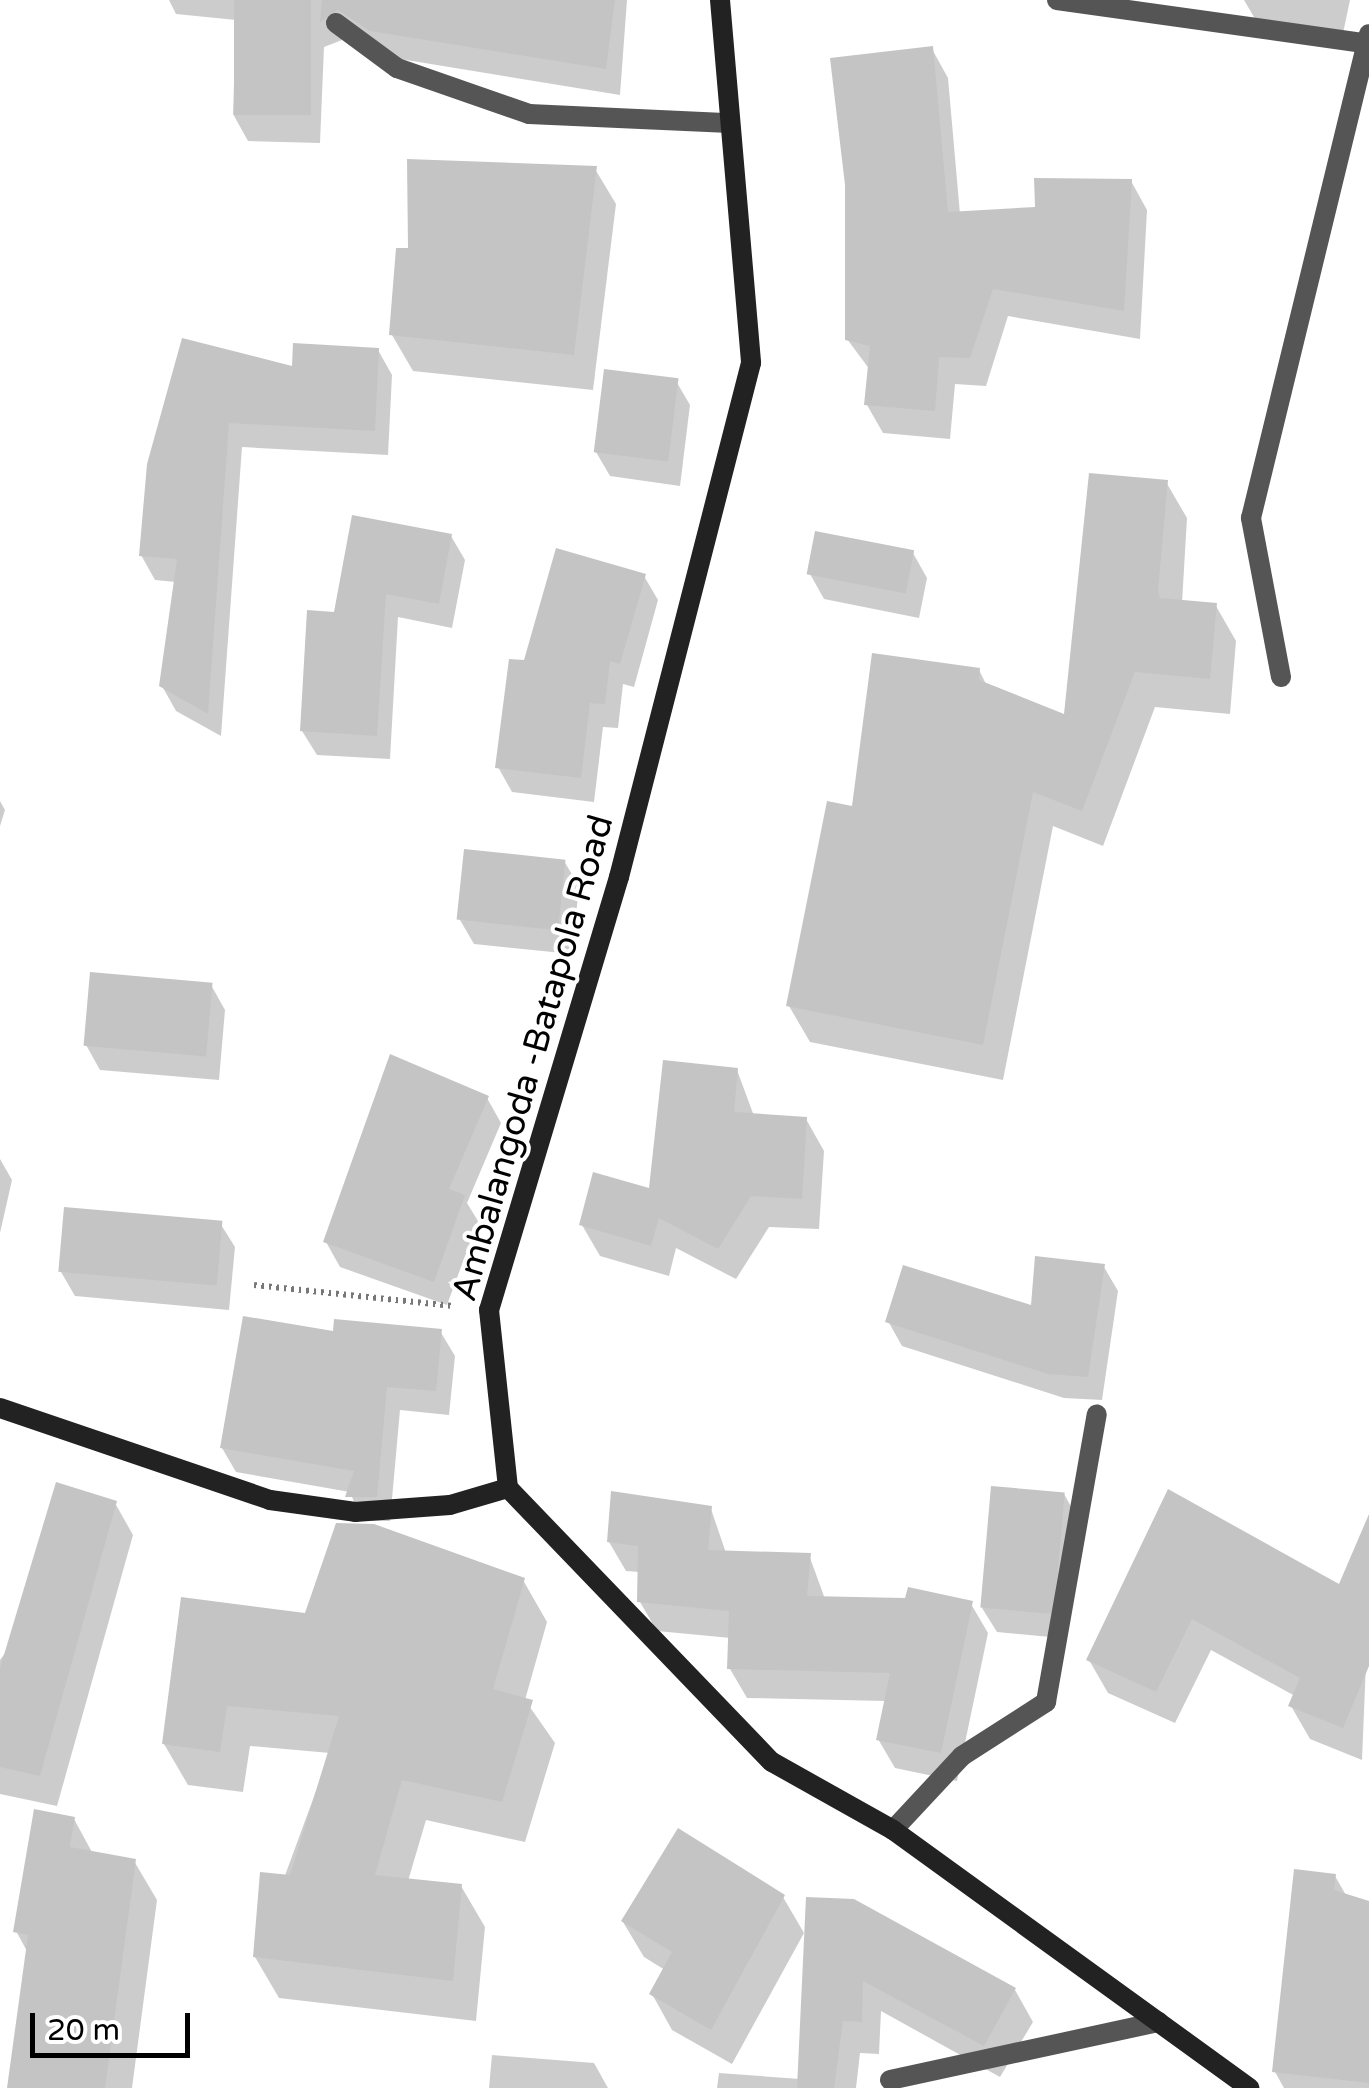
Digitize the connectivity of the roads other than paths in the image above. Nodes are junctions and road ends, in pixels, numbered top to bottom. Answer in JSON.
{"nodes":[{"id":1,"x":720,"y":0,"type":"edge"},
{"id":2,"x":1057,"y":0,"type":"edge"},
{"id":3,"x":336,"y":23,"type":"dead end"},
{"id":4,"x":1368,"y":41,"type":"edge"},
{"id":5,"x":730,"y":123,"type":"junction"},
{"id":6,"x":1281,"y":677,"type":"dead end"},
{"id":7,"x":0,"y":1408,"type":"edge"},
{"id":8,"x":1097,"y":1414,"type":"dead end"},
{"id":9,"x":508,"y":1488,"type":"junction"},
{"id":10,"x":894,"y":1830,"type":"junction"},
{"id":11,"x":1159,"y":2022,"type":"junction"},
{"id":12,"x":890,"y":2080,"type":"dead end"},
{"id":13,"x":1250,"y":2088,"type":"edge"}],
"edges":[{"from":1,"to":5,"type":"main road","name":"Ambalangoda -Batapola Road"},
{"from":2,"to":4,"type":"street"},
{"from":3,"to":5,"type":"street"},
{"from":4,"to":6,"type":"street"},
{"from":5,"to":9,"type":"main road","name":"Ambalangoda -Batapola Road"},
{"from":7,"to":9,"type":"main road"},
{"from":8,"to":10,"type":"street"},
{"from":9,"to":10,"type":"main road"},
{"from":10,"to":11,"type":"main road"},
{"from":11,"to":12,"type":"street"},
{"from":11,"to":13,"type":"main road"}]}
